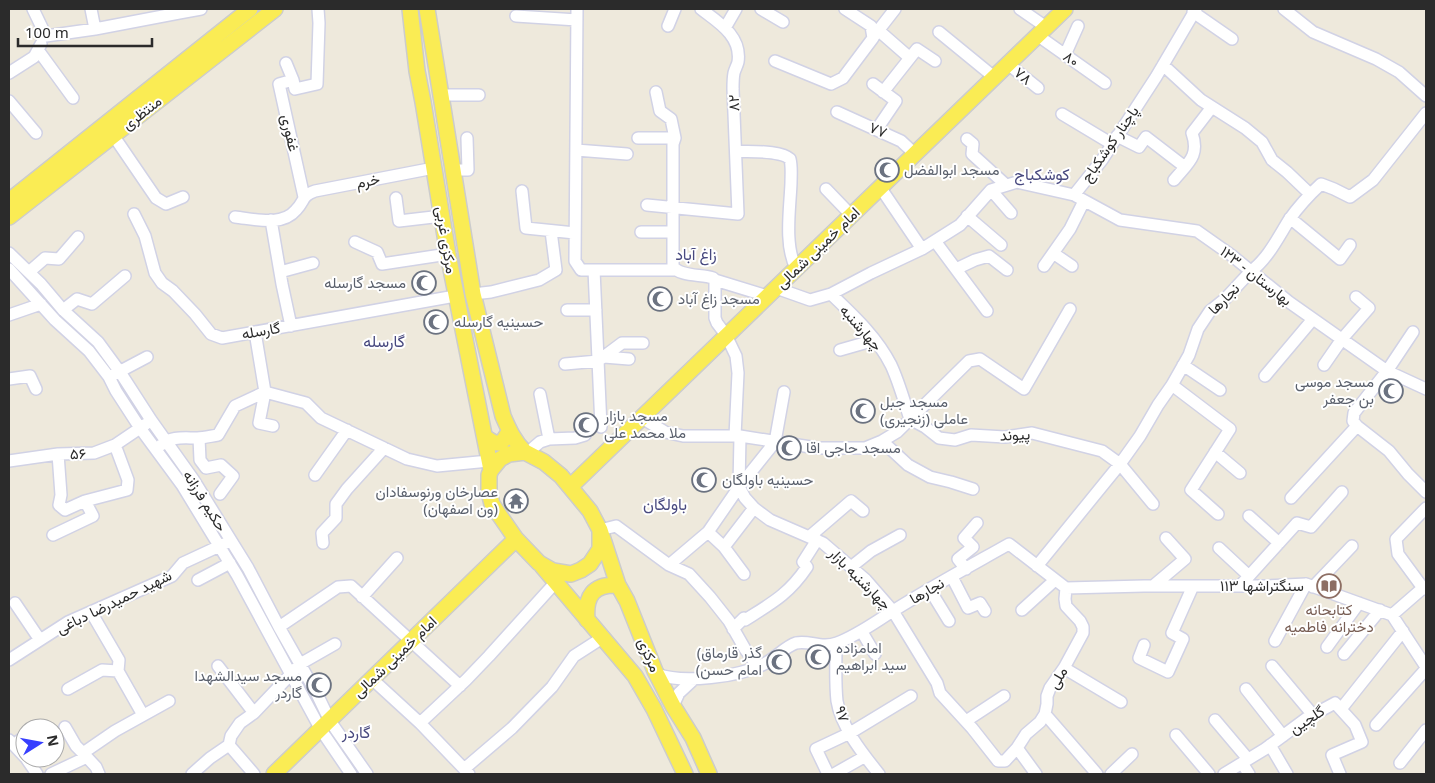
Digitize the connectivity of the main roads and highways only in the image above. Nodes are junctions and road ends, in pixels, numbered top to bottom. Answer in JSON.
{"nodes":[{"id":1,"x":250,"y":9,"type":"edge"},
{"id":2,"x":275,"y":9,"type":"edge"},
{"id":3,"x":410,"y":9,"type":"edge"},
{"id":4,"x":427,"y":9,"type":"edge"},
{"id":5,"x":1065,"y":9,"type":"edge"},
{"id":6,"x":28,"y":194,"type":"junction"},
{"id":7,"x":9,"y":200,"type":"edge"},
{"id":8,"x":9,"y":216,"type":"edge"},
{"id":9,"x":509,"y":431,"type":"junction"},
{"id":10,"x":485,"y":437,"type":"junction"},
{"id":11,"x":528,"y":454,"type":"junction"},
{"id":12,"x":490,"y":465,"type":"junction"},
{"id":13,"x":571,"y":486,"type":"junction"},
{"id":14,"x":600,"y":530,"type":"junction"},
{"id":15,"x":516,"y":539,"type":"junction"},
{"id":16,"x":539,"y":563,"type":"junction"},
{"id":17,"x":618,"y":585,"type":"junction"},
{"id":18,"x":587,"y":620,"type":"junction"},
{"id":19,"x":706,"y":768,"type":"edge"},
{"id":20,"x":683,"y":771,"type":"edge"},
{"id":21,"x":274,"y":774,"type":"edge"}],
"edges":[{"from":1,"to":6,"type":"main road","name":"منتظری"},
{"from":2,"to":6,"type":"main road","name":"منتظری"},
{"from":3,"to":10,"type":"main road","name":"مرکزی غربی"},
{"from":4,"to":9,"type":"main road","name":"مرکزی غربی"},
{"from":5,"to":13,"type":"main road","name":"امام خمینی شمالی"},
{"from":6,"to":7,"type":"main road","name":"منتظری"},
{"from":6,"to":8,"type":"main road","name":"منتظری"},
{"from":9,"to":10,"type":"main road"},
{"from":9,"to":11,"type":"main road","name":"مرکزی غربی"},
{"from":10,"to":12,"type":"main road","name":"مرکزی غربی"},
{"from":11,"to":12,"type":"main road"},
{"from":11,"to":13,"type":"main road"},
{"from":12,"to":15,"type":"main road"},
{"from":13,"to":14,"type":"main road"},
{"from":14,"to":16,"type":"main road"},
{"from":14,"to":17,"type":"main road","name":"مرکزی"},
{"from":15,"to":16,"type":"main road"},
{"from":15,"to":21,"type":"main road","name":"امام خمینی شمالی"},
{"from":16,"to":18,"type":"main road","name":"مرکزی"},
{"from":17,"to":18,"type":"main road"},
{"from":17,"to":19,"type":"main road","name":"مرکزی"},
{"from":18,"to":20,"type":"main road","name":"مرکزی"},
{"from":19,"to":20,"type":"main road"}]}
